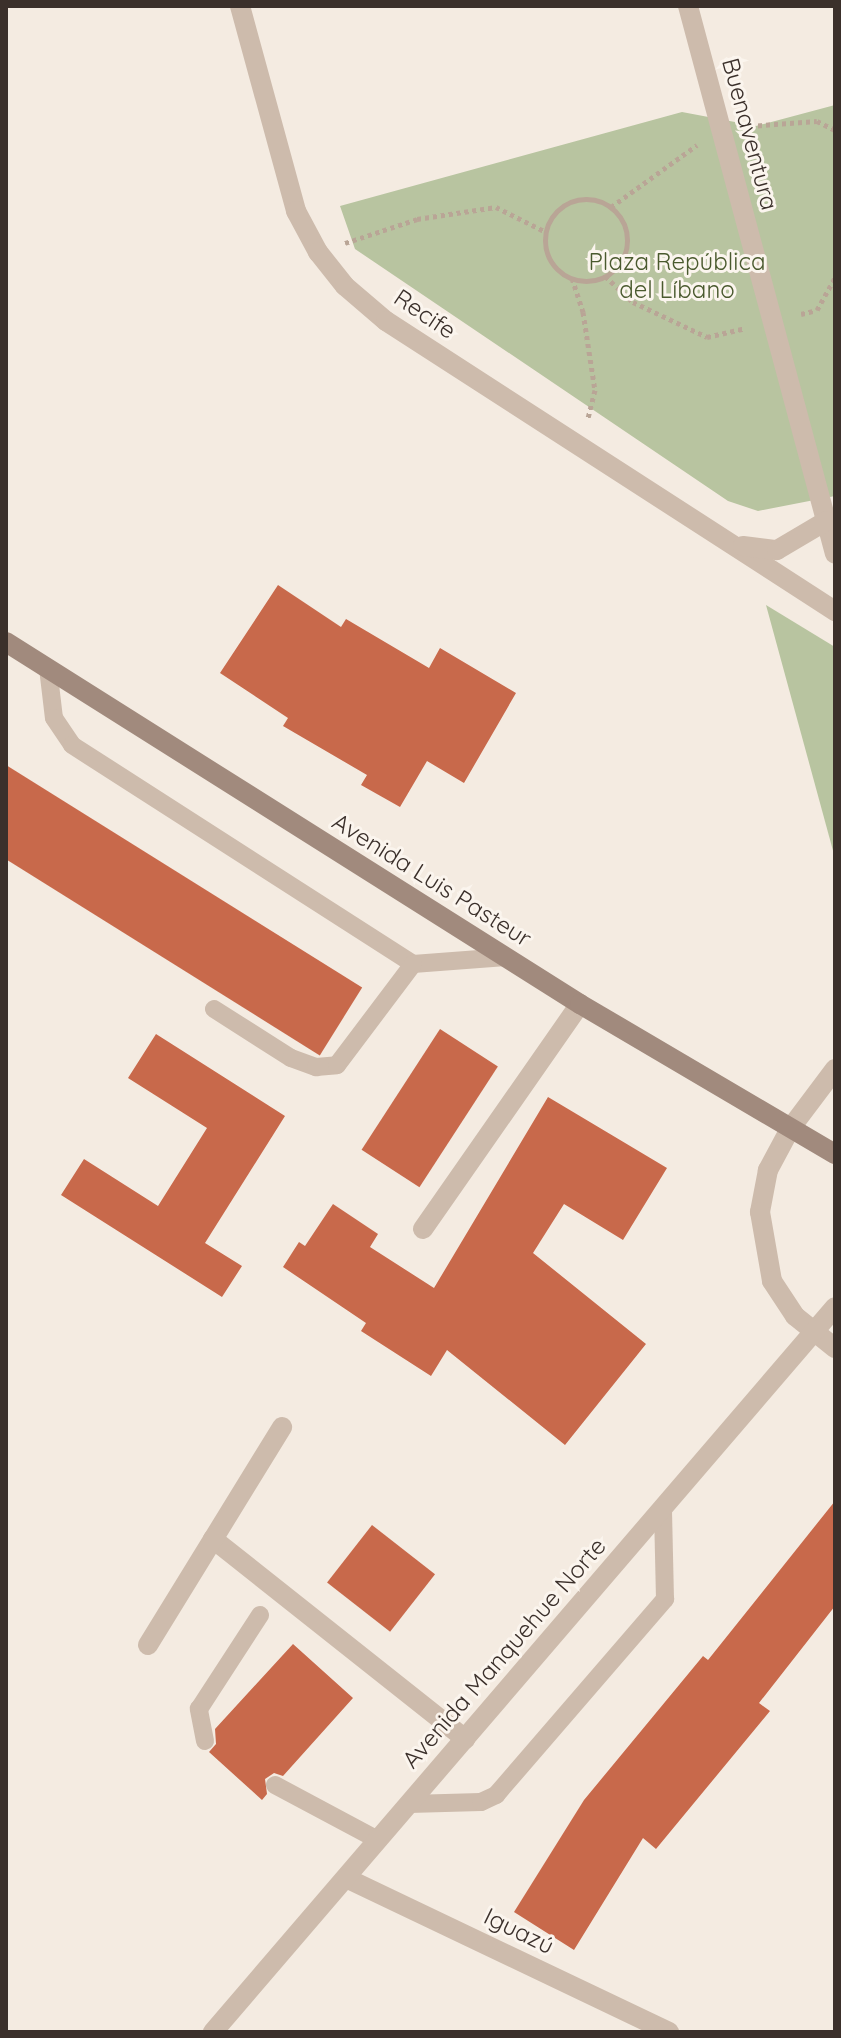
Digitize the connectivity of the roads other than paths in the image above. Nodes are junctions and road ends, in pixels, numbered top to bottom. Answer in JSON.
{"nodes":[{"id":1,"x":240,"y":6,"type":"edge"},
{"id":2,"x":688,"y":6,"type":"edge"},
{"id":3,"x":826,"y":521,"type":"junction"},
{"id":4,"x":735,"y":544,"type":"junction"},
{"id":5,"x":835,"y":554,"type":"edge"},
{"id":6,"x":835,"y":611,"type":"edge"},
{"id":7,"x":6,"y":642,"type":"edge"},
{"id":8,"x":48,"y":668,"type":"junction"},
{"id":9,"x":506,"y":957,"type":"junction"},
{"id":10,"x":413,"y":964,"type":"junction"},
{"id":11,"x":580,"y":1004,"type":"junction"},
{"id":12,"x":214,"y":1009,"type":"dead end"},
{"id":13,"x":835,"y":1069,"type":"edge"},
{"id":14,"x":790,"y":1129,"type":"junction"},
{"id":15,"x":835,"y":1154,"type":"edge"},
{"id":16,"x":423,"y":1229,"type":"dead end"},
{"id":17,"x":835,"y":1307,"type":"edge"},
{"id":18,"x":812,"y":1334,"type":"junction"},
{"id":19,"x":835,"y":1348,"type":"edge"},
{"id":20,"x":282,"y":1427,"type":"dead end"},
{"id":21,"x":663,"y":1508,"type":"junction"},
{"id":22,"x":213,"y":1539,"type":"junction"},
{"id":23,"x":260,"y":1615,"type":"dead end"},
{"id":24,"x":148,"y":1645,"type":"dead end"},
{"id":25,"x":465,"y":1739,"type":"junction"},
{"id":26,"x":205,"y":1741,"type":"dead end"},
{"id":27,"x":275,"y":1785,"type":"dead end"},
{"id":28,"x":409,"y":1804,"type":"junction"},
{"id":29,"x":378,"y":1840,"type":"junction"},
{"id":30,"x":346,"y":1878,"type":"junction"},
{"id":31,"x":213,"y":2032,"type":"edge"},
{"id":32,"x":669,"y":2032,"type":"edge"}],
"edges":[{"from":1,"to":4,"type":"street","name":"Recife"},
{"from":2,"to":3,"type":"street","name":"Buenaventura"},
{"from":3,"to":4,"type":"street","name":"Recife"},
{"from":3,"to":5,"type":"street","name":"Buenaventura"},
{"from":4,"to":6,"type":"street","name":"Recife"},
{"from":7,"to":8,"type":"main road","name":"Avenida Luis Pasteur"},
{"from":8,"to":9,"type":"main road","name":"Avenida Luis Pasteur"},
{"from":8,"to":10,"type":"lane"},
{"from":9,"to":10,"type":"lane"},
{"from":9,"to":11,"type":"main road","name":"Avenida Luis Pasteur"},
{"from":10,"to":12,"type":"lane"},
{"from":11,"to":14,"type":"main road","name":"Avenida Luis Pasteur"},
{"from":11,"to":16,"type":"street"},
{"from":13,"to":14,"type":"street"},
{"from":14,"to":15,"type":"main road","name":"Avenida Luis Pasteur"},
{"from":14,"to":18,"type":"street"},
{"from":17,"to":18,"type":"street","name":"Avenida Manquehue Norte"},
{"from":18,"to":19,"type":"street"},
{"from":18,"to":21,"type":"street","name":"Avenida Manquehue Norte"},
{"from":20,"to":22,"type":"street"},
{"from":21,"to":25,"type":"street","name":"Avenida Manquehue Norte"},
{"from":21,"to":28,"type":"lane"},
{"from":22,"to":24,"type":"street"},
{"from":22,"to":25,"type":"street"},
{"from":23,"to":26,"type":"lane"},
{"from":25,"to":28,"type":"street","name":"Avenida Manquehue Norte"},
{"from":27,"to":29,"type":"lane"},
{"from":28,"to":29,"type":"street","name":"Avenida Manquehue Norte"},
{"from":29,"to":30,"type":"street","name":"Avenida Manquehue Norte"},
{"from":30,"to":31,"type":"street","name":"Avenida Manquehue Norte"},
{"from":30,"to":32,"type":"street","name":"Iguazú"}]}
